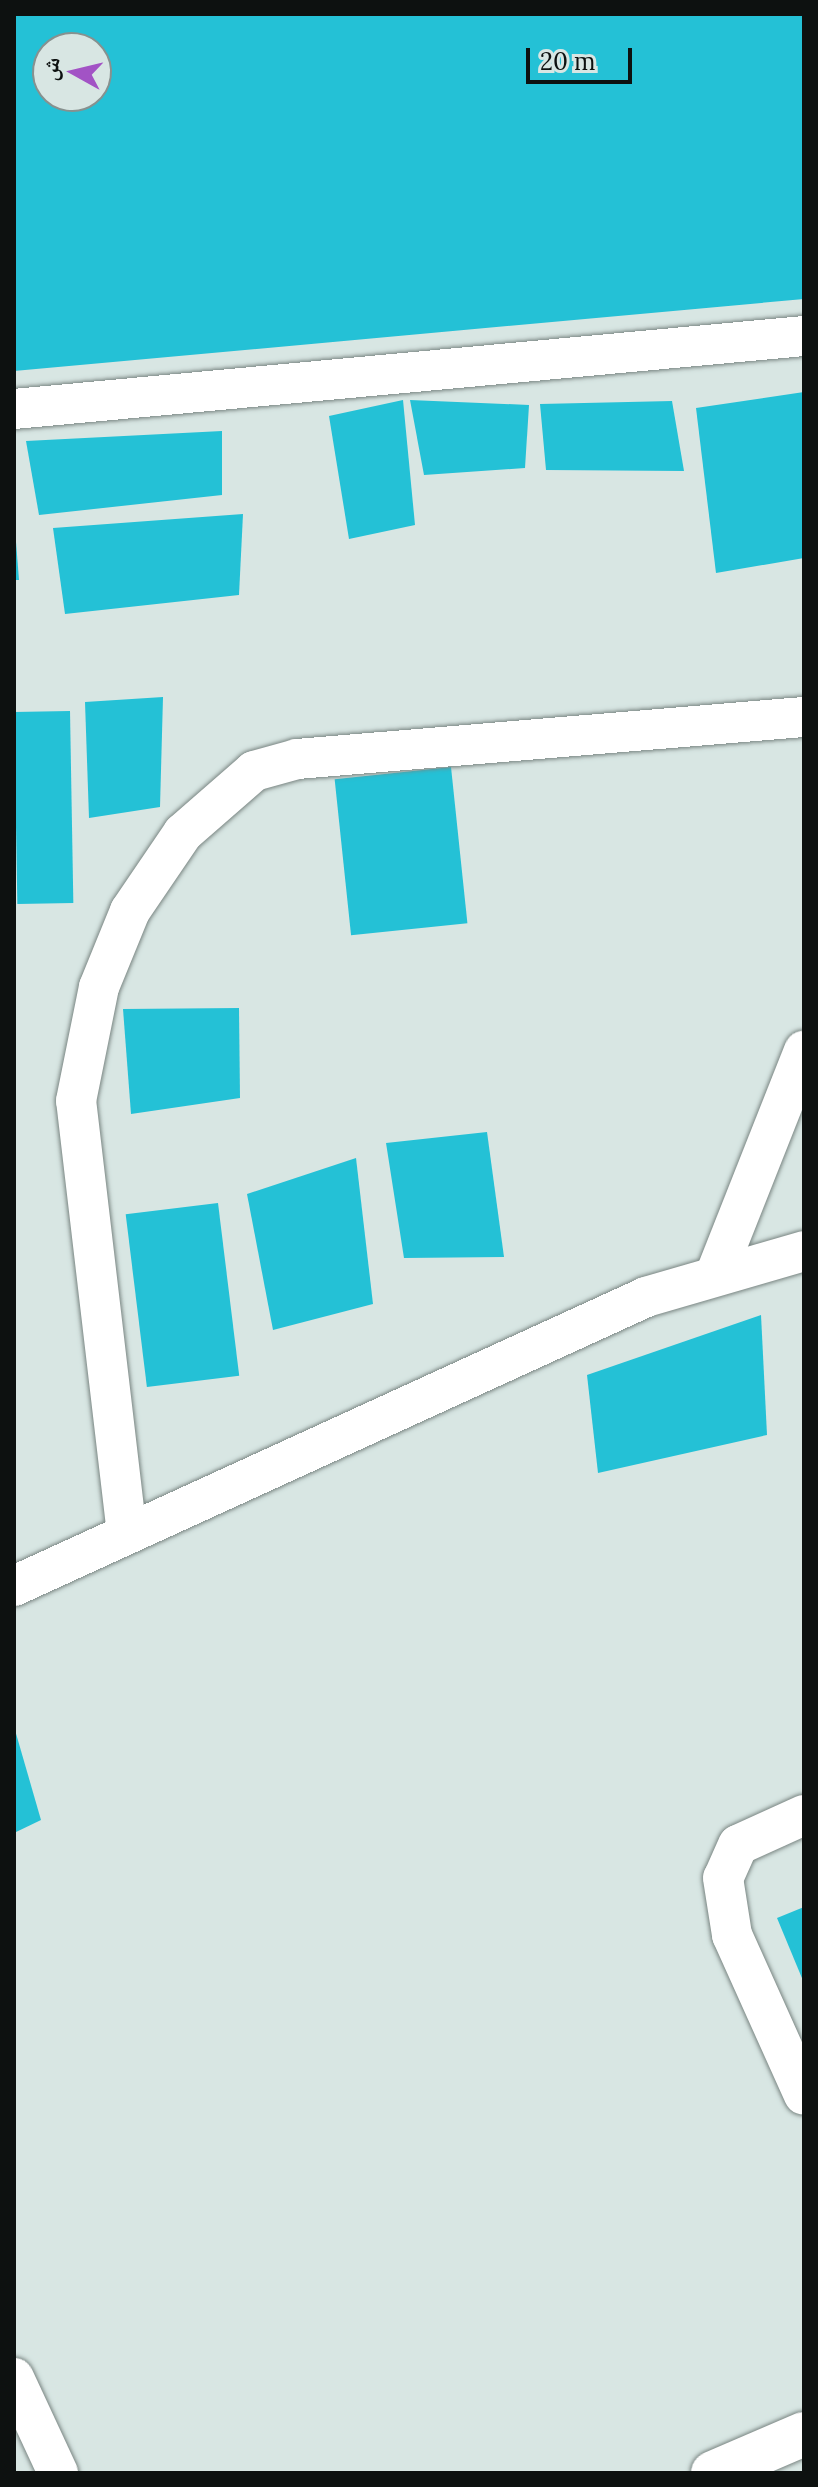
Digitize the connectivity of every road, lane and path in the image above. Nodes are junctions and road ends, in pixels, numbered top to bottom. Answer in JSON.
{"nodes":[{"id":1,"x":804,"y":336,"type":"edge"},
{"id":2,"x":14,"y":409,"type":"edge"},
{"id":3,"x":804,"y":717,"type":"edge"},
{"id":4,"x":804,"y":1051,"type":"edge"},
{"id":5,"x":804,"y":1251,"type":"edge"},
{"id":6,"x":716,"y":1273,"type":"junction"},
{"id":7,"x":127,"y":1534,"type":"junction"},
{"id":8,"x":14,"y":1586,"type":"edge"},
{"id":9,"x":804,"y":1815,"type":"edge"},
{"id":10,"x":804,"y":2095,"type":"edge"},
{"id":11,"x":14,"y":2378,"type":"edge"},
{"id":12,"x":804,"y":2434,"type":"edge"},
{"id":13,"x":38,"y":2455,"type":"edge"},
{"id":14,"x":713,"y":2473,"type":"edge"}],
"edges":[{"from":1,"to":2,"type":"street"},
{"from":3,"to":7,"type":"street"},
{"from":4,"to":6,"type":"street"},
{"from":5,"to":6,"type":"street"},
{"from":6,"to":7,"type":"street"},
{"from":7,"to":8,"type":"street"},
{"from":9,"to":10,"type":"street"},
{"from":11,"to":13,"type":"street"},
{"from":12,"to":14,"type":"main road"}]}
